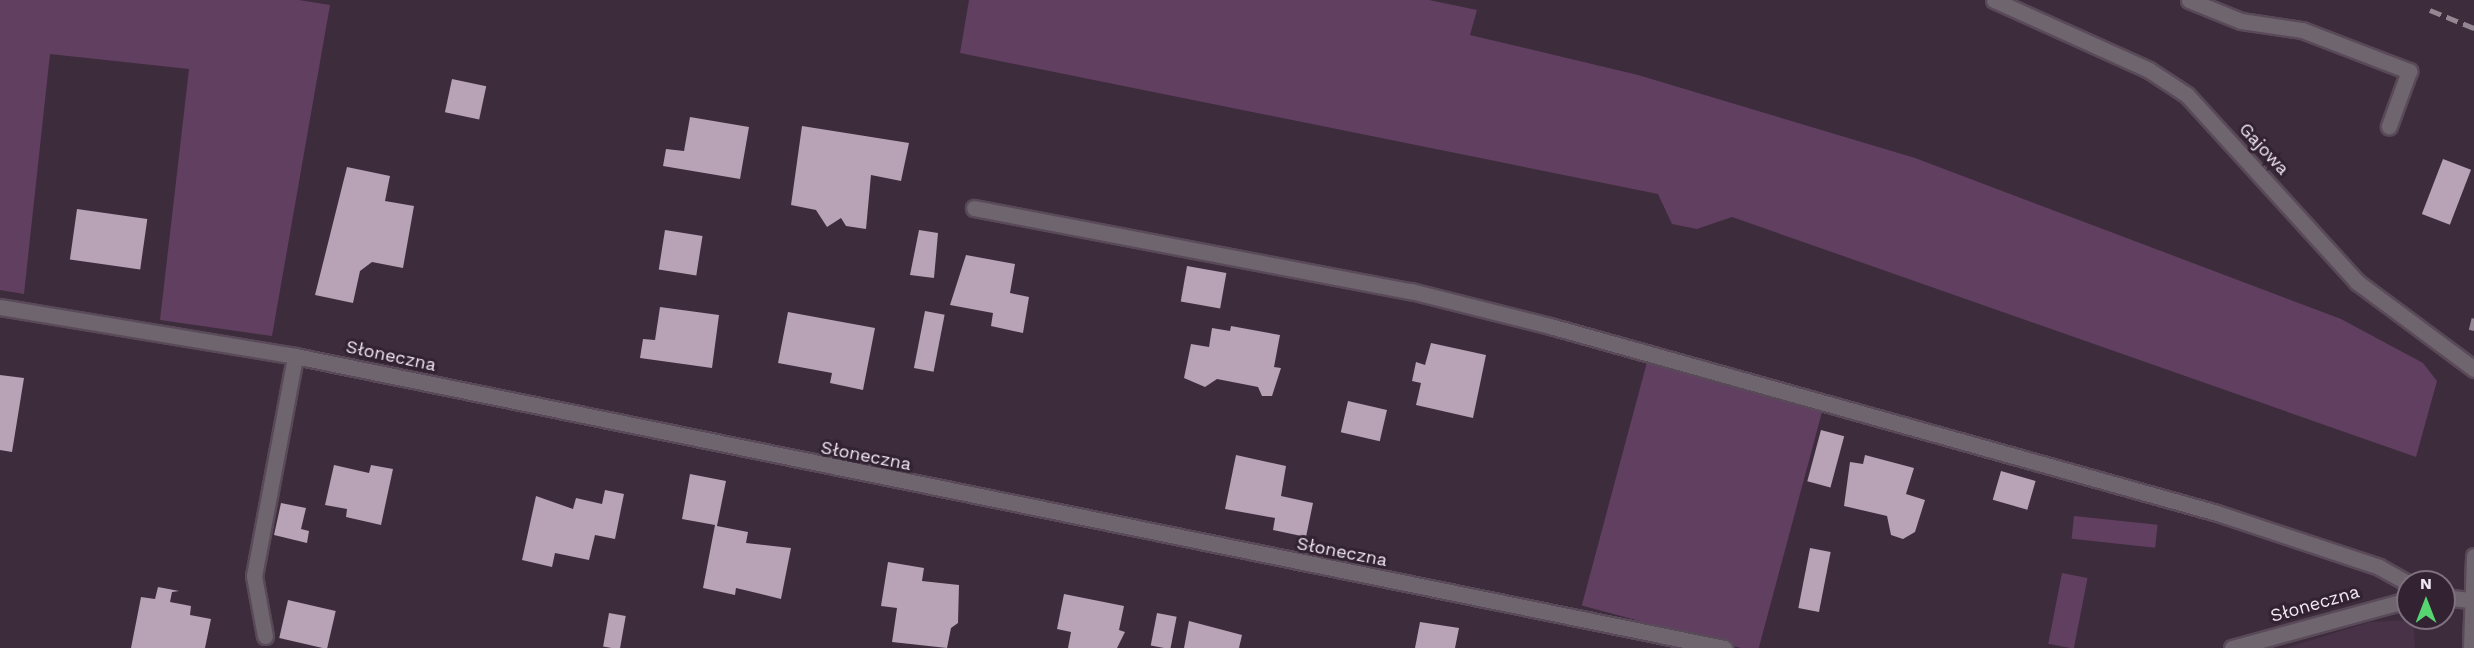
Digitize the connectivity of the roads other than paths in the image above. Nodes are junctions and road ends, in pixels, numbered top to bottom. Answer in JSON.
{"nodes":[{"id":1,"x":1994,"y":0,"type":"edge"},
{"id":2,"x":2188,"y":0,"type":"edge"},
{"id":3,"x":2389,"y":126,"type":"dead end"},
{"id":4,"x":974,"y":208,"type":"dead end"},
{"id":5,"x":0,"y":307,"type":"edge"},
{"id":6,"x":295,"y":356,"type":"junction"},
{"id":7,"x":2474,"y":369,"type":"edge"},
{"id":8,"x":2474,"y":556,"type":"edge"},
{"id":9,"x":2396,"y":576,"type":"edge"},
{"id":10,"x":2456,"y":598,"type":"edge"},
{"id":11,"x":2469,"y":600,"type":"junction"},
{"id":12,"x":2396,"y":603,"type":"edge"},
{"id":13,"x":265,"y":636,"type":"dead end"},
{"id":14,"x":1724,"y":648,"type":"edge"},
{"id":15,"x":2232,"y":648,"type":"edge"},
{"id":16,"x":2470,"y":648,"type":"edge"}],
"edges":[{"from":1,"to":7,"type":"street","name":"Gajowa"},
{"from":2,"to":3,"type":"street"},
{"from":4,"to":9,"type":"street"},
{"from":5,"to":6,"type":"street","name":"Słoneczna"},
{"from":6,"to":13,"type":"street"},
{"from":6,"to":14,"type":"street","name":"Słoneczna"},
{"from":8,"to":11,"type":"street"},
{"from":10,"to":11,"type":"street"},
{"from":11,"to":16,"type":"street"},
{"from":12,"to":15,"type":"street","name":"Słoneczna"}]}
